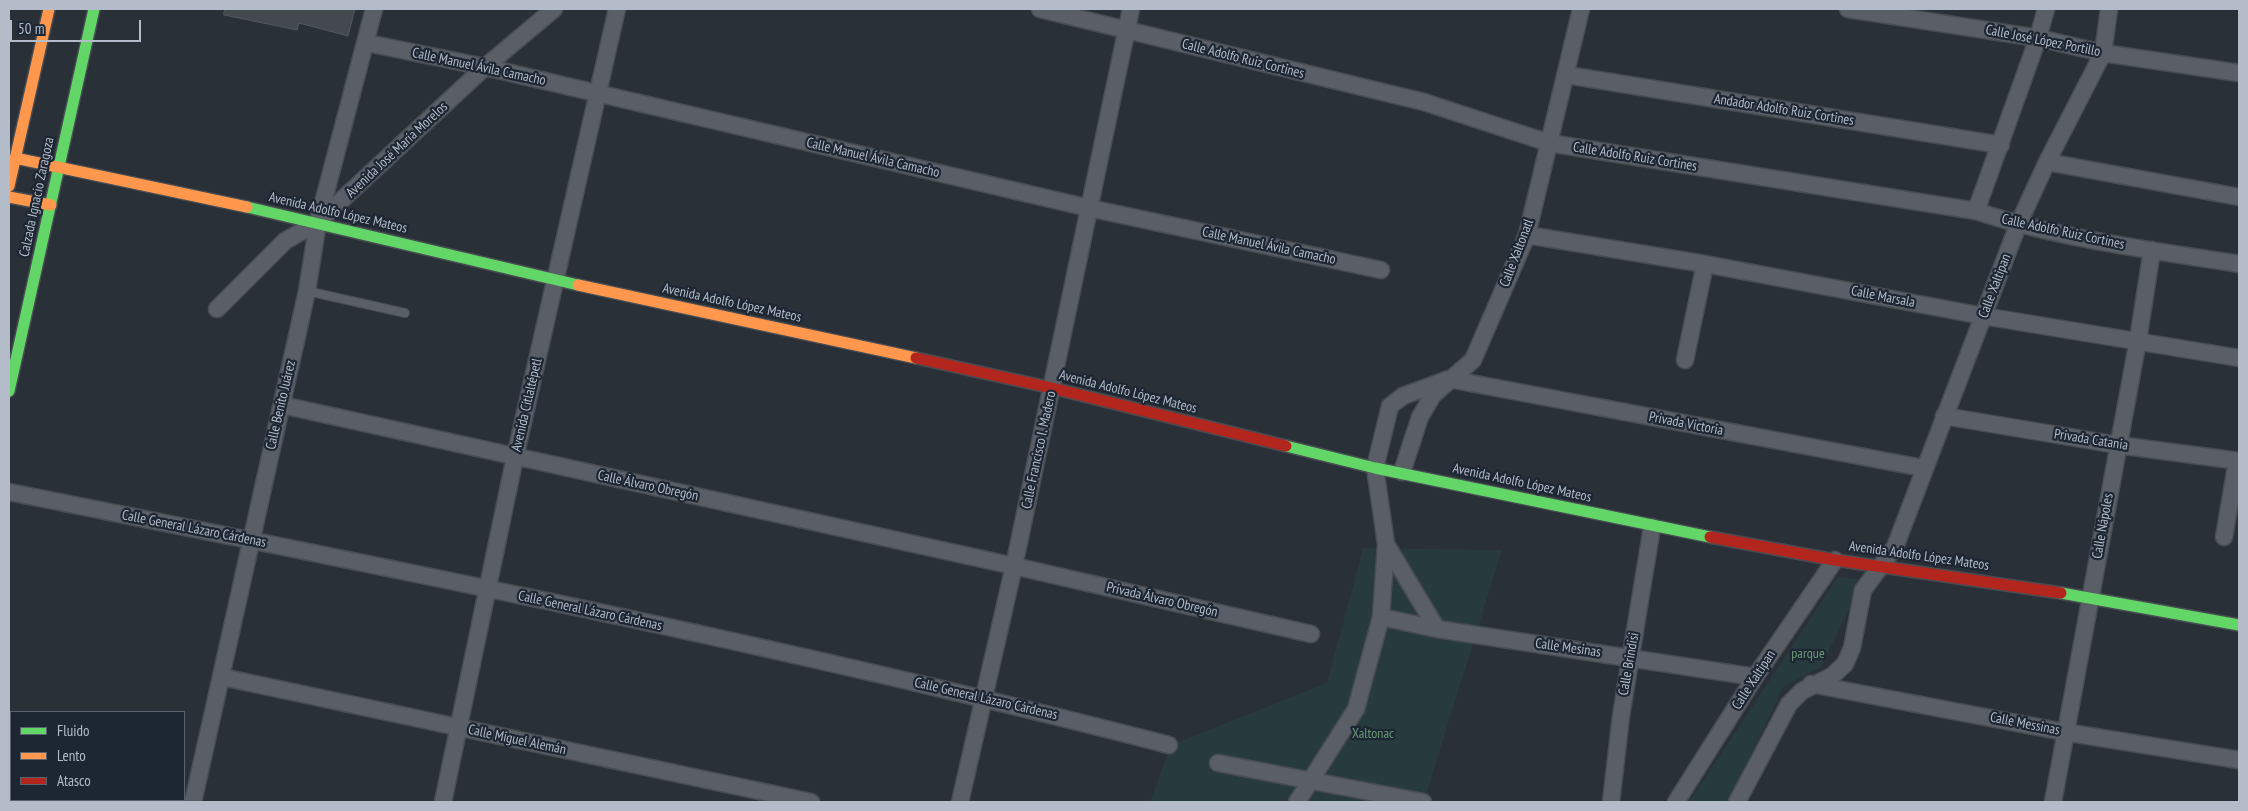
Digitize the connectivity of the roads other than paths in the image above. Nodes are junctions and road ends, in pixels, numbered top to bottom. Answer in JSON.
{"nodes":[{"id":1,"x":49,"y":9,"type":"edge"},
{"id":2,"x":94,"y":9,"type":"edge"},
{"id":3,"x":374,"y":9,"type":"edge"},
{"id":4,"x":554,"y":9,"type":"edge"},
{"id":5,"x":617,"y":9,"type":"edge"},
{"id":6,"x":1040,"y":9,"type":"edge"},
{"id":7,"x":1132,"y":9,"type":"edge"},
{"id":8,"x":1581,"y":9,"type":"edge"},
{"id":9,"x":1848,"y":9,"type":"edge"},
{"id":10,"x":2046,"y":9,"type":"edge"},
{"id":11,"x":2109,"y":9,"type":"edge"},
{"id":12,"x":1127,"y":30,"type":"junction"},
{"id":13,"x":2038,"y":38,"type":"junction"},
{"id":14,"x":366,"y":44,"type":"junction"},
{"id":15,"x":2103,"y":53,"type":"junction"},
{"id":16,"x":485,"y":67,"type":"junction"},
{"id":17,"x":2239,"y":73,"type":"edge"},
{"id":18,"x":1567,"y":75,"type":"junction"},
{"id":19,"x":596,"y":94,"type":"junction"},
{"id":20,"x":1549,"y":143,"type":"junction"},
{"id":21,"x":2001,"y":145,"type":"junction"},
{"id":22,"x":15,"y":158,"type":"junction"},
{"id":23,"x":2047,"y":162,"type":"junction"},
{"id":24,"x":59,"y":168,"type":"junction"},
{"id":25,"x":9,"y":186,"type":"edge"},
{"id":26,"x":9,"y":197,"type":"edge"},
{"id":27,"x":2239,"y":197,"type":"edge"},
{"id":28,"x":51,"y":205,"type":"junction"},
{"id":29,"x":1089,"y":208,"type":"junction"},
{"id":30,"x":1976,"y":211,"type":"junction"},
{"id":31,"x":318,"y":222,"type":"junction"},
{"id":32,"x":2018,"y":225,"type":"junction"},
{"id":33,"x":1527,"y":235,"type":"junction"},
{"id":34,"x":2152,"y":250,"type":"junction"},
{"id":35,"x":1705,"y":264,"type":"junction"},
{"id":36,"x":2239,"y":264,"type":"edge"},
{"id":37,"x":1380,"y":270,"type":"dead end"},
{"id":38,"x":555,"y":280,"type":"junction"},
{"id":39,"x":306,"y":291,"type":"junction"},
{"id":40,"x":217,"y":309,"type":"dead end"},
{"id":41,"x":405,"y":313,"type":"dead end"},
{"id":42,"x":1983,"y":316,"type":"junction"},
{"id":43,"x":2138,"y":340,"type":"junction"},
{"id":44,"x":2239,"y":358,"type":"edge"},
{"id":45,"x":1685,"y":360,"type":"dead end"},
{"id":46,"x":1449,"y":379,"type":"junction"},
{"id":47,"x":1052,"y":388,"type":"junction"},
{"id":48,"x":9,"y":391,"type":"edge"},
{"id":49,"x":282,"y":405,"type":"junction"},
{"id":50,"x":1944,"y":416,"type":"junction"},
{"id":51,"x":2118,"y":445,"type":"junction"},
{"id":52,"x":515,"y":457,"type":"junction"},
{"id":53,"x":2238,"y":461,"type":"edge"},
{"id":54,"x":1374,"y":468,"type":"junction"},
{"id":55,"x":1923,"y":468,"type":"junction"},
{"id":56,"x":1402,"y":472,"type":"junction"},
{"id":57,"x":9,"y":492,"type":"edge"},
{"id":58,"x":1652,"y":527,"type":"junction"},
{"id":59,"x":2224,"y":537,"type":"dead end"},
{"id":60,"x":250,"y":540,"type":"junction"},
{"id":61,"x":1386,"y":544,"type":"junction"},
{"id":62,"x":1836,"y":560,"type":"junction"},
{"id":63,"x":1880,"y":564,"type":"junction"},
{"id":64,"x":1014,"y":566,"type":"junction"},
{"id":65,"x":487,"y":588,"type":"junction"},
{"id":66,"x":2090,"y":597,"type":"junction"},
{"id":67,"x":1381,"y":617,"type":"junction"},
{"id":68,"x":2239,"y":626,"type":"edge"},
{"id":69,"x":1437,"y":629,"type":"junction"},
{"id":70,"x":1311,"y":634,"type":"dead end"},
{"id":71,"x":1631,"y":657,"type":"junction"},
{"id":72,"x":222,"y":677,"type":"junction"},
{"id":73,"x":1755,"y":677,"type":"junction"},
{"id":74,"x":1811,"y":684,"type":"junction"},
{"id":75,"x":984,"y":697,"type":"junction"},
{"id":76,"x":459,"y":728,"type":"junction"},
{"id":77,"x":2064,"y":732,"type":"junction"},
{"id":78,"x":1169,"y":744,"type":"dead end"},
{"id":79,"x":2239,"y":760,"type":"edge"},
{"id":80,"x":1218,"y":764,"type":"dead end"},
{"id":81,"x":1309,"y":781,"type":"junction"},
{"id":82,"x":193,"y":802,"type":"edge"},
{"id":83,"x":443,"y":802,"type":"edge"},
{"id":84,"x":812,"y":802,"type":"edge"},
{"id":85,"x":960,"y":802,"type":"edge"},
{"id":86,"x":1297,"y":802,"type":"edge"},
{"id":87,"x":1423,"y":802,"type":"edge"},
{"id":88,"x":1611,"y":802,"type":"edge"},
{"id":89,"x":1676,"y":802,"type":"edge"},
{"id":90,"x":1737,"y":802,"type":"edge"},
{"id":91,"x":2053,"y":802,"type":"edge"}],
"edges":[{"from":1,"to":22,"type":"street","name":"Calzada Ignacio Zaragoza"},
{"from":2,"to":24,"type":"street","name":"Calzada Ignacio Zaragoza"},
{"from":3,"to":14,"type":"street","name":"Calle Benito Juárez"},
{"from":4,"to":16,"type":"street","name":"Avenida José María Morelos"},
{"from":5,"to":19,"type":"street","name":"Avenida Citlaltépetl"},
{"from":6,"to":12,"type":"street","name":"Calle Adolfo Ruiz Cortines"},
{"from":7,"to":12,"type":"street","name":"Calle Francisco I. Madero"},
{"from":8,"to":18,"type":"street","name":"Calle Xaltonatl"},
{"from":9,"to":13,"type":"street","name":"Calle José López Portillo"},
{"from":10,"to":13,"type":"street"},
{"from":11,"to":15,"type":"street","name":"Calle Xaltipan"},
{"from":12,"to":20,"type":"street","name":"Calle Adolfo Ruiz Cortines"},
{"from":12,"to":29,"type":"street","name":"Calle Francisco I. Madero"},
{"from":13,"to":15,"type":"street","name":"Calle José López Portillo"},
{"from":13,"to":21,"type":"street"},
{"from":14,"to":16,"type":"street","name":"Calle Manuel Ávila Camacho"},
{"from":14,"to":31,"type":"street","name":"Calle Benito Juárez"},
{"from":15,"to":17,"type":"street","name":"Calle José López Portillo"},
{"from":15,"to":23,"type":"street","name":"Calle Xaltipan"},
{"from":16,"to":19,"type":"street","name":"Calle Manuel Ávila Camacho"},
{"from":16,"to":31,"type":"street","name":"Avenida José María Morelos"},
{"from":18,"to":20,"type":"street","name":"Calle Xaltonatl"},
{"from":18,"to":21,"type":"street","name":"Andador Adolfo Ruiz Cortines"},
{"from":19,"to":29,"type":"street","name":"Calle Manuel Ávila Camacho"},
{"from":19,"to":38,"type":"street","name":"Avenida Citlaltépetl"},
{"from":20,"to":30,"type":"street","name":"Calle Adolfo Ruiz Cortines"},
{"from":20,"to":33,"type":"street","name":"Calle Xaltonatl"},
{"from":21,"to":30,"type":"street"},
{"from":22,"to":24,"type":"street","name":"Avenida Adolfo López Mateos"},
{"from":22,"to":25,"type":"street","name":"Calzada Ignacio Zaragoza"},
{"from":23,"to":27,"type":"street"},
{"from":23,"to":32,"type":"street","name":"Calle Xaltipan"},
{"from":24,"to":28,"type":"street","name":"Calzada Ignacio Zaragoza"},
{"from":24,"to":31,"type":"street","name":"Avenida Adolfo López Mateos"},
{"from":26,"to":28,"type":"street"},
{"from":28,"to":48,"type":"street","name":"Calzada Ignacio Zaragoza"},
{"from":29,"to":37,"type":"street","name":"Calle Manuel Ávila Camacho"},
{"from":29,"to":47,"type":"street","name":"Calle Francisco I. Madero"},
{"from":30,"to":32,"type":"street","name":"Calle Adolfo Ruiz Cortines"},
{"from":31,"to":38,"type":"street","name":"Avenida Adolfo López Mateos"},
{"from":31,"to":39,"type":"street","name":"Calle Benito Juárez"},
{"from":31,"to":40,"type":"street","name":"Avenida José María Morelos"},
{"from":32,"to":34,"type":"street","name":"Calle Adolfo Ruiz Cortines"},
{"from":32,"to":42,"type":"street","name":"Calle Xaltipan"},
{"from":33,"to":35,"type":"street","name":"Calle Marsala"},
{"from":33,"to":46,"type":"street","name":"Calle Xaltonatl"},
{"from":34,"to":36,"type":"street","name":"Calle Adolfo Ruiz Cortines"},
{"from":34,"to":43,"type":"street","name":"Calle Nápoles"},
{"from":35,"to":42,"type":"street","name":"Calle Marsala"},
{"from":35,"to":45,"type":"street"},
{"from":38,"to":47,"type":"street","name":"Avenida Adolfo López Mateos"},
{"from":38,"to":52,"type":"street","name":"Avenida Citlaltépetl"},
{"from":39,"to":41,"type":"lane"},
{"from":39,"to":49,"type":"street","name":"Calle Benito Juárez"},
{"from":42,"to":43,"type":"street","name":"Calle Marsala"},
{"from":42,"to":50,"type":"street","name":"Calle Xaltipan"},
{"from":43,"to":44,"type":"street","name":"Calle Marsala"},
{"from":43,"to":51,"type":"street","name":"Calle Nápoles"},
{"from":46,"to":54,"type":"street"},
{"from":46,"to":55,"type":"street","name":"Privada Victoria"},
{"from":46,"to":56,"type":"street","name":"Calle Xaltonatl"},
{"from":47,"to":54,"type":"street","name":"Avenida Adolfo López Mateos"},
{"from":47,"to":64,"type":"street","name":"Calle Francisco I. Madero"},
{"from":49,"to":52,"type":"street","name":"Calle Álvaro Obregón"},
{"from":49,"to":60,"type":"street","name":"Calle Benito Juárez"},
{"from":50,"to":51,"type":"street","name":"Privada Catania"},
{"from":50,"to":55,"type":"street","name":"Calle Xaltipan"},
{"from":51,"to":53,"type":"street","name":"Privada Catania"},
{"from":51,"to":66,"type":"street","name":"Calle Nápoles"},
{"from":52,"to":64,"type":"street","name":"Calle Álvaro Obregón"},
{"from":52,"to":65,"type":"street","name":"Avenida Citlaltépetl"},
{"from":53,"to":59,"type":"street"},
{"from":54,"to":56,"type":"street","name":"Avenida Adolfo López Mateos"},
{"from":54,"to":61,"type":"street"},
{"from":55,"to":63,"type":"street","name":"Calle Xaltipan"},
{"from":56,"to":58,"type":"street","name":"Avenida Adolfo López Mateos"},
{"from":57,"to":60,"type":"street","name":"Calle General Lázaro Cárdenas"},
{"from":58,"to":62,"type":"street","name":"Avenida Adolfo López Mateos"},
{"from":58,"to":71,"type":"street","name":"Calle Brindisi"},
{"from":60,"to":65,"type":"street","name":"Calle General Lázaro Cárdenas"},
{"from":60,"to":72,"type":"street","name":"Calle Benito Juárez"},
{"from":61,"to":67,"type":"street"},
{"from":61,"to":69,"type":"street"},
{"from":62,"to":63,"type":"street","name":"Avenida Adolfo López Mateos"},
{"from":62,"to":73,"type":"street","name":"Calle Xaltipan"},
{"from":63,"to":66,"type":"street","name":"Avenida Adolfo López Mateos"},
{"from":63,"to":74,"type":"street","name":"Calle Xaltipan"},
{"from":64,"to":70,"type":"street","name":"Privada Álvaro Obregón"},
{"from":64,"to":75,"type":"street","name":"Calle Francisco I. Madero"},
{"from":65,"to":75,"type":"street","name":"Calle General Lázaro Cárdenas"},
{"from":65,"to":76,"type":"street","name":"Avenida Citlaltépetl"},
{"from":66,"to":68,"type":"street","name":"Avenida Adolfo López Mateos"},
{"from":66,"to":77,"type":"street","name":"Calle Nápoles"},
{"from":67,"to":69,"type":"street","name":"Calle Mesinas"},
{"from":67,"to":81,"type":"street"},
{"from":69,"to":71,"type":"street","name":"Calle Mesinas"},
{"from":71,"to":73,"type":"street","name":"Calle Mesinas"},
{"from":71,"to":88,"type":"street","name":"Calle Brindisi"},
{"from":72,"to":76,"type":"street","name":"Calle Miguel Alemán"},
{"from":72,"to":82,"type":"street","name":"Calle Benito Juárez"},
{"from":73,"to":89,"type":"street","name":"Calle Xaltipan"},
{"from":74,"to":77,"type":"street","name":"Calle Messinas"},
{"from":74,"to":90,"type":"street","name":"Calle Xaltipan"},
{"from":75,"to":78,"type":"street","name":"Calle General Lázaro Cárdenas"},
{"from":75,"to":85,"type":"street","name":"Calle Francisco I. Madero"},
{"from":76,"to":83,"type":"street","name":"Avenida Citlaltépetl"},
{"from":76,"to":84,"type":"street","name":"Calle Miguel Alemán"},
{"from":77,"to":79,"type":"street","name":"Calle Messinas"},
{"from":77,"to":91,"type":"street","name":"Calle Nápoles"},
{"from":80,"to":81,"type":"street"},
{"from":81,"to":86,"type":"street"},
{"from":81,"to":87,"type":"street"}]}
